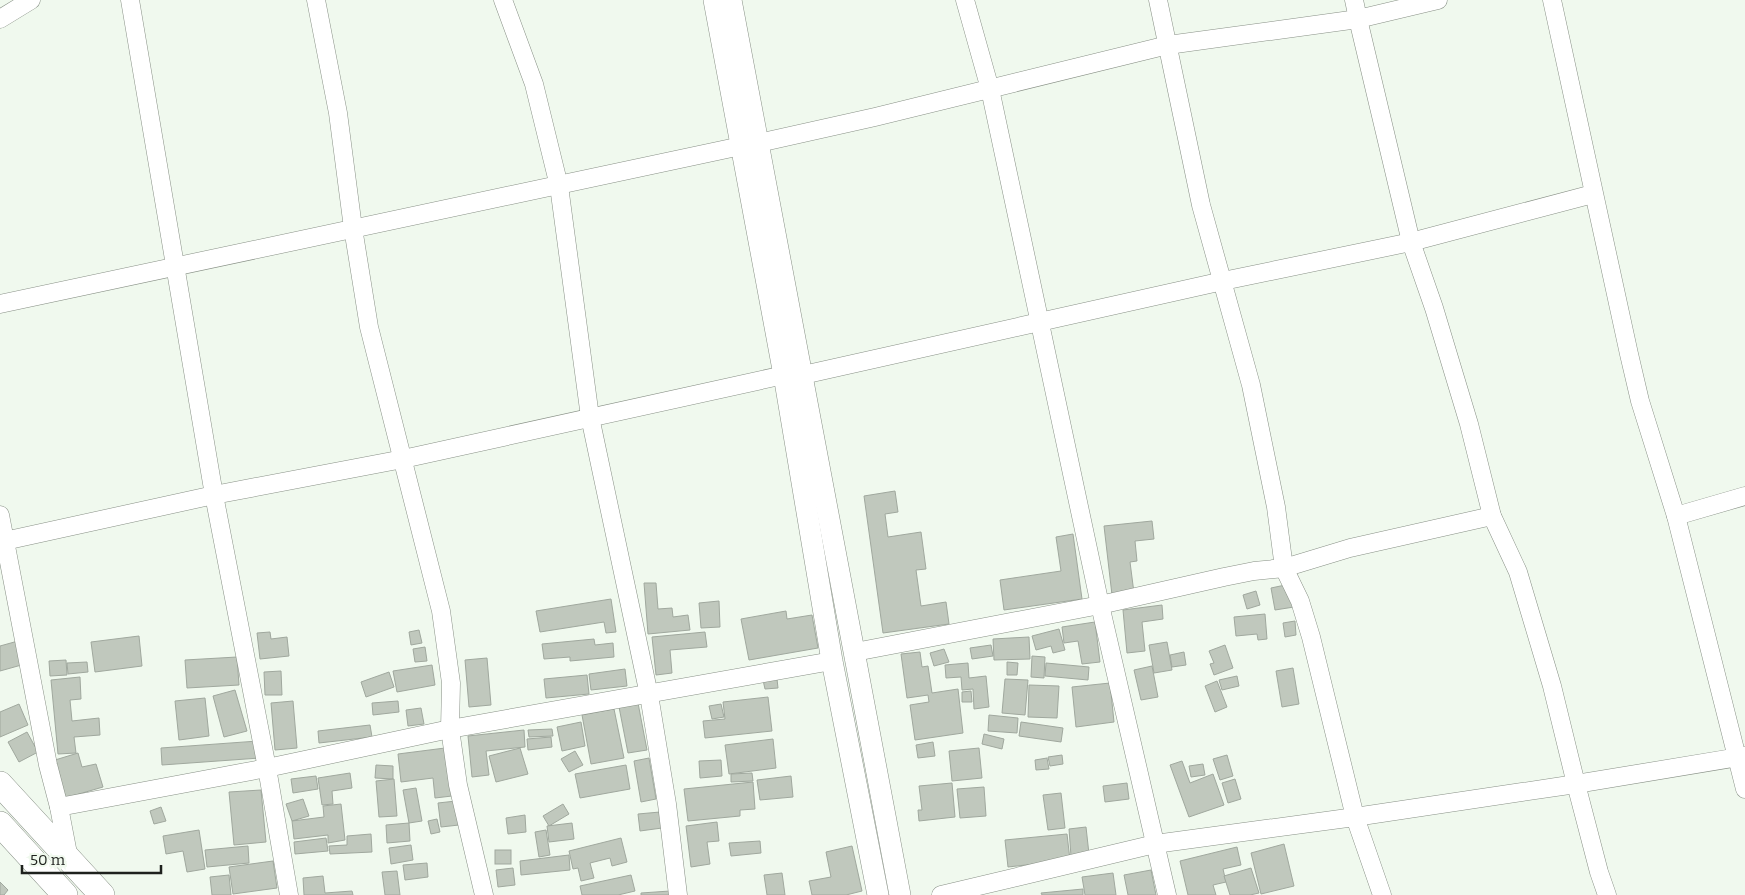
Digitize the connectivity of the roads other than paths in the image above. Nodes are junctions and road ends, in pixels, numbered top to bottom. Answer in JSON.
{"nodes":[{"id":1,"x":31,"y":0,"type":"edge"},
{"id":2,"x":130,"y":0,"type":"edge"},
{"id":3,"x":316,"y":0,"type":"edge"},
{"id":4,"x":503,"y":0,"type":"edge"},
{"id":5,"x":714,"y":0,"type":"edge"},
{"id":6,"x":731,"y":0,"type":"edge"},
{"id":7,"x":965,"y":0,"type":"edge"},
{"id":8,"x":1158,"y":0,"type":"edge"},
{"id":9,"x":1354,"y":0,"type":"edge"},
{"id":10,"x":1438,"y":0,"type":"edge"},
{"id":11,"x":1552,"y":0,"type":"edge"},
{"id":12,"x":0,"y":19,"type":"edge"},
{"id":13,"x":1358,"y":19,"type":"junction"},
{"id":14,"x":1168,"y":45,"type":"junction"},
{"id":15,"x":990,"y":88,"type":"junction"},
{"id":16,"x":750,"y":144,"type":"junction"},
{"id":17,"x":559,"y":186,"type":"junction"},
{"id":18,"x":1593,"y":194,"type":"junction"},
{"id":19,"x":353,"y":228,"type":"junction"},
{"id":20,"x":1411,"y":242,"type":"junction"},
{"id":21,"x":176,"y":267,"type":"junction"},
{"id":22,"x":1223,"y":281,"type":"junction"},
{"id":23,"x":0,"y":304,"type":"edge"},
{"id":24,"x":1039,"y":322,"type":"junction"},
{"id":25,"x":793,"y":375,"type":"junction"},
{"id":26,"x":590,"y":417,"type":"junction"},
{"id":27,"x":403,"y":459,"type":"junction"},
{"id":28,"x":214,"y":495,"type":"junction"},
{"id":29,"x":1745,"y":496,"type":"edge"},
{"id":30,"x":0,"y":515,"type":"edge"},
{"id":31,"x":1492,"y":516,"type":"junction"},
{"id":32,"x":1676,"y":516,"type":"junction"},
{"id":33,"x":3,"y":542,"type":"edge"},
{"id":34,"x":1284,"y":568,"type":"junction"},
{"id":35,"x":1100,"y":604,"type":"junction"},
{"id":36,"x":855,"y":652,"type":"junction"},
{"id":37,"x":832,"y":661,"type":"junction"},
{"id":38,"x":649,"y":695,"type":"junction"},
{"id":39,"x":450,"y":729,"type":"junction"},
{"id":40,"x":1741,"y":756,"type":"edge"},
{"id":41,"x":267,"y":768,"type":"junction"},
{"id":42,"x":0,"y":784,"type":"edge"},
{"id":43,"x":1576,"y":784,"type":"junction"},
{"id":44,"x":1745,"y":789,"type":"edge"},
{"id":45,"x":59,"y":807,"type":"junction"},
{"id":46,"x":1355,"y":817,"type":"junction"},
{"id":47,"x":0,"y":824,"type":"edge"},
{"id":48,"x":1154,"y":844,"type":"junction"},
{"id":49,"x":70,"y":862,"type":"junction"},
{"id":50,"x":66,"y":895,"type":"edge"},
{"id":51,"x":102,"y":895,"type":"edge"},
{"id":52,"x":289,"y":895,"type":"edge"},
{"id":53,"x":484,"y":895,"type":"edge"},
{"id":54,"x":678,"y":895,"type":"edge"},
{"id":55,"x":878,"y":895,"type":"edge"},
{"id":56,"x":900,"y":895,"type":"edge"},
{"id":57,"x":941,"y":895,"type":"edge"},
{"id":58,"x":1168,"y":895,"type":"edge"},
{"id":59,"x":1382,"y":895,"type":"edge"},
{"id":60,"x":1607,"y":895,"type":"edge"}],
"edges":[{"from":1,"to":12,"type":"street"},
{"from":2,"to":21,"type":"street"},
{"from":3,"to":19,"type":"street"},
{"from":4,"to":17,"type":"street"},
{"from":5,"to":16,"type":"street"},
{"from":6,"to":16,"type":"street"},
{"from":7,"to":15,"type":"street"},
{"from":8,"to":14,"type":"street"},
{"from":9,"to":13,"type":"street"},
{"from":10,"to":13,"type":"street"},
{"from":11,"to":18,"type":"street"},
{"from":13,"to":14,"type":"street"},
{"from":13,"to":20,"type":"street"},
{"from":14,"to":15,"type":"street"},
{"from":14,"to":22,"type":"street"},
{"from":15,"to":16,"type":"street"},
{"from":15,"to":24,"type":"street"},
{"from":16,"to":17,"type":"street"},
{"from":16,"to":25,"type":"street"},
{"from":17,"to":19,"type":"street"},
{"from":17,"to":26,"type":"street"},
{"from":18,"to":20,"type":"street"},
{"from":18,"to":32,"type":"street"},
{"from":19,"to":21,"type":"street"},
{"from":19,"to":27,"type":"street"},
{"from":20,"to":22,"type":"street"},
{"from":20,"to":31,"type":"street"},
{"from":21,"to":23,"type":"street"},
{"from":21,"to":28,"type":"street"},
{"from":22,"to":24,"type":"street"},
{"from":22,"to":34,"type":"street"},
{"from":24,"to":25,"type":"street"},
{"from":24,"to":35,"type":"street"},
{"from":25,"to":26,"type":"street"},
{"from":25,"to":36,"type":"street"},
{"from":25,"to":37,"type":"street"},
{"from":26,"to":27,"type":"street"},
{"from":26,"to":38,"type":"street"},
{"from":27,"to":28,"type":"street"},
{"from":27,"to":39,"type":"street"},
{"from":28,"to":33,"type":"street"},
{"from":28,"to":41,"type":"street"},
{"from":29,"to":32,"type":"street"},
{"from":30,"to":33,"type":"street"},
{"from":31,"to":34,"type":"street"},
{"from":31,"to":43,"type":"street"},
{"from":32,"to":40,"type":"street"},
{"from":33,"to":45,"type":"street"},
{"from":34,"to":35,"type":"street"},
{"from":34,"to":46,"type":"street"},
{"from":35,"to":36,"type":"street"},
{"from":35,"to":48,"type":"street"},
{"from":36,"to":56,"type":"street"},
{"from":37,"to":38,"type":"street"},
{"from":37,"to":55,"type":"street"},
{"from":38,"to":39,"type":"street"},
{"from":38,"to":54,"type":"street"},
{"from":39,"to":41,"type":"street"},
{"from":39,"to":53,"type":"street"},
{"from":40,"to":43,"type":"street"},
{"from":40,"to":44,"type":"street"},
{"from":41,"to":45,"type":"street"},
{"from":41,"to":52,"type":"street"},
{"from":42,"to":49,"type":"main road"},
{"from":43,"to":46,"type":"street"},
{"from":43,"to":60,"type":"street"},
{"from":45,"to":49,"type":"street"},
{"from":46,"to":48,"type":"street"},
{"from":46,"to":59,"type":"street"},
{"from":47,"to":50,"type":"main road"},
{"from":48,"to":57,"type":"street"},
{"from":48,"to":58,"type":"street"},
{"from":49,"to":51,"type":"main road"}]}
